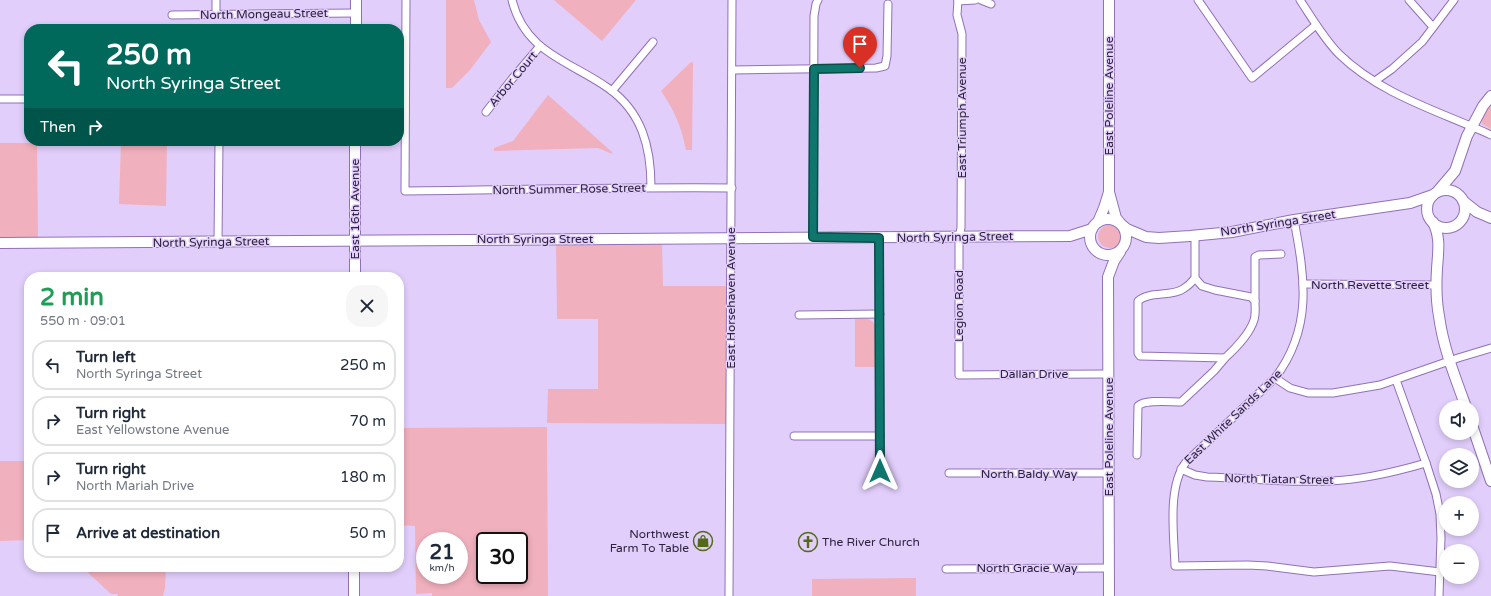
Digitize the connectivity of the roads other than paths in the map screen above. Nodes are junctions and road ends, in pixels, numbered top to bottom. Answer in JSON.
{"nodes":[{"id":1,"x":216,"y":0,"type":"edge"},
{"id":2,"x":356,"y":0,"type":"edge"},
{"id":3,"x":406,"y":0,"type":"edge"},
{"id":4,"x":512,"y":0,"type":"edge"},
{"id":5,"x":732,"y":0,"type":"edge"},
{"id":6,"x":818,"y":0,"type":"edge"},
{"id":7,"x":958,"y":0,"type":"edge"},
{"id":8,"x":975,"y":0,"type":"edge"},
{"id":9,"x":981,"y":0,"type":"edge"},
{"id":10,"x":1109,"y":0,"type":"edge"},
{"id":11,"x":1198,"y":0,"type":"edge"},
{"id":12,"x":1300,"y":0,"type":"edge"},
{"id":13,"x":1409,"y":0,"type":"edge"},
{"id":14,"x":1454,"y":0,"type":"edge"},
{"id":15,"x":888,"y":4,"type":"dead end"},
{"id":16,"x":991,"y":4,"type":"dead end"},
{"id":17,"x":356,"y":13,"type":"junction"},
{"id":18,"x":216,"y":14,"type":"junction"},
{"id":19,"x":172,"y":15,"type":"dead end"},
{"id":20,"x":356,"y":24,"type":"edge"},
{"id":21,"x":1316,"y":24,"type":"junction"},
{"id":22,"x":1433,"y":27,"type":"junction"},
{"id":23,"x":653,"y":42,"type":"dead end"},
{"id":24,"x":540,"y":46,"type":"junction"},
{"id":25,"x":404,"y":68,"type":"edge"},
{"id":26,"x":814,"y":69,"type":"junction"},
{"id":27,"x":733,"y":70,"type":"junction"},
{"id":28,"x":1375,"y":81,"type":"junction"},
{"id":29,"x":612,"y":91,"type":"junction"},
{"id":30,"x":1491,"y":96,"type":"edge"},
{"id":31,"x":0,"y":99,"type":"edge"},
{"id":32,"x":24,"y":99,"type":"edge"},
{"id":33,"x":486,"y":112,"type":"dead end"},
{"id":34,"x":1472,"y":126,"type":"junction"},
{"id":35,"x":1491,"y":135,"type":"edge"},
{"id":36,"x":219,"y":146,"type":"edge"},
{"id":37,"x":355,"y":146,"type":"edge"},
{"id":38,"x":403,"y":146,"type":"edge"},
{"id":39,"x":1455,"y":171,"type":"junction"},
{"id":40,"x":651,"y":187,"type":"junction"},
{"id":41,"x":732,"y":188,"type":"junction"},
{"id":42,"x":1109,"y":192,"type":"junction"},
{"id":43,"x":1436,"y":193,"type":"junction"},
{"id":44,"x":1461,"y":198,"type":"junction"},
{"id":45,"x":1410,"y":202,"type":"junction"},
{"id":46,"x":1487,"y":216,"type":"edge"},
{"id":47,"x":1431,"y":219,"type":"junction"},
{"id":48,"x":1294,"y":220,"type":"junction"},
{"id":49,"x":1121,"y":224,"type":"junction"},
{"id":50,"x":1457,"y":224,"type":"junction"},
{"id":51,"x":1095,"y":225,"type":"junction"},
{"id":52,"x":1070,"y":236,"type":"junction"},
{"id":53,"x":1195,"y":236,"type":"junction"},
{"id":54,"x":731,"y":237,"type":"junction"},
{"id":55,"x":813,"y":237,"type":"junction"},
{"id":56,"x":959,"y":237,"type":"junction"},
{"id":57,"x":1146,"y":237,"type":"junction"},
{"id":58,"x":879,"y":238,"type":"junction"},
{"id":59,"x":354,"y":240,"type":"junction"},
{"id":60,"x":218,"y":242,"type":"junction"},
{"id":61,"x":0,"y":243,"type":"edge"},
{"id":62,"x":1093,"y":248,"type":"junction"},
{"id":63,"x":1440,"y":248,"type":"junction"},
{"id":64,"x":1122,"y":250,"type":"junction"},
{"id":65,"x":1281,"y":254,"type":"dead end"},
{"id":66,"x":355,"y":272,"type":"edge"},
{"id":67,"x":1108,"y":277,"type":"junction"},
{"id":68,"x":1195,"y":278,"type":"junction"},
{"id":69,"x":1303,"y":284,"type":"junction"},
{"id":70,"x":1437,"y":285,"type":"junction"},
{"id":71,"x":1255,"y":301,"type":"junction"},
{"id":72,"x":880,"y":314,"type":"junction"},
{"id":73,"x":799,"y":315,"type":"dead end"},
{"id":74,"x":1491,"y":348,"type":"edge"},
{"id":75,"x":1225,"y":358,"type":"junction"},
{"id":76,"x":1450,"y":361,"type":"junction"},
{"id":77,"x":1109,"y":374,"type":"junction"},
{"id":78,"x":959,"y":375,"type":"joint"},
{"id":79,"x":1275,"y":378,"type":"junction"},
{"id":80,"x":1396,"y":380,"type":"junction"},
{"id":81,"x":1464,"y":400,"type":"edge"},
{"id":82,"x":794,"y":436,"type":"dead end"},
{"id":83,"x":880,"y":436,"type":"junction"},
{"id":84,"x":1477,"y":440,"type":"edge"},
{"id":85,"x":1137,"y":455,"type":"dead end"},
{"id":86,"x":1426,"y":463,"type":"junction"},
{"id":87,"x":1180,"y":469,"type":"junction"},
{"id":88,"x":880,"y":471,"type":"dead end"},
{"id":89,"x":950,"y":474,"type":"dead end"},
{"id":90,"x":1109,"y":474,"type":"junction"},
{"id":91,"x":1491,"y":481,"type":"edge"},
{"id":92,"x":1440,"y":544,"type":"edge"},
{"id":93,"x":1109,"y":568,"type":"junction"},
{"id":94,"x":946,"y":569,"type":"dead end"},
{"id":95,"x":354,"y":572,"type":"edge"},
{"id":96,"x":1439,"y":572,"type":"edge"},
{"id":97,"x":1440,"y":584,"type":"edge"},
{"id":98,"x":354,"y":596,"type":"edge"},
{"id":99,"x":729,"y":596,"type":"edge"},
{"id":100,"x":1109,"y":596,"type":"edge"},
{"id":101,"x":1439,"y":596,"type":"edge"}],
"edges":[{"from":1,"to":18,"type":"street"},
{"from":2,"to":17,"type":"street"},
{"from":3,"to":25,"type":"street"},
{"from":4,"to":24,"type":"street"},
{"from":5,"to":27,"type":"street","name":"East Horsehaven Avenue"},
{"from":6,"to":26,"type":"street"},
{"from":7,"to":8,"type":"street"},
{"from":7,"to":56,"type":"street","name":"East Triumph Avenue"},
{"from":9,"to":16,"type":"street"},
{"from":10,"to":42,"type":"street","name":"East Poleline Avenue"},
{"from":11,"to":21,"type":"street"},
{"from":12,"to":21,"type":"street"},
{"from":13,"to":22,"type":"street"},
{"from":14,"to":22,"type":"street"},
{"from":15,"to":26,"type":"street"},
{"from":17,"to":18,"type":"street","name":"North Mongeau Street"},
{"from":17,"to":20,"type":"street"},
{"from":18,"to":19,"type":"street","name":"North Mongeau Street"},
{"from":21,"to":28,"type":"street"},
{"from":22,"to":28,"type":"street"},
{"from":23,"to":29,"type":"street"},
{"from":24,"to":29,"type":"street"},
{"from":24,"to":33,"type":"street","name":"Arbor Court"},
{"from":26,"to":27,"type":"street"},
{"from":26,"to":55,"type":"street"},
{"from":27,"to":41,"type":"street","name":"East Horsehaven Avenue"},
{"from":28,"to":34,"type":"street"},
{"from":29,"to":40,"type":"street"},
{"from":30,"to":34,"type":"street"},
{"from":31,"to":32,"type":"street"},
{"from":34,"to":35,"type":"street"},
{"from":34,"to":39,"type":"street"},
{"from":36,"to":60,"type":"street"},
{"from":37,"to":59,"type":"street","name":"East 16th Avenue"},
{"from":38,"to":40,"type":"street","name":"North Summer Rose Street"},
{"from":39,"to":43,"type":"street"},
{"from":39,"to":44,"type":"street"},
{"from":40,"to":41,"type":"street","name":"North Summer Rose Street"},
{"from":41,"to":54,"type":"street","name":"East Horsehaven Avenue"},
{"from":42,"to":49,"type":"street","name":"East Poleline Avenue"},
{"from":42,"to":51,"type":"street","name":"East Poleline Avenue"},
{"from":43,"to":44,"type":"street"},
{"from":43,"to":45,"type":"street","name":"North Syringa Street"},
{"from":43,"to":47,"type":"street"},
{"from":44,"to":46,"type":"street"},
{"from":44,"to":50,"type":"street"},
{"from":45,"to":47,"type":"street"},
{"from":45,"to":48,"type":"street","name":"North Syringa Street"},
{"from":46,"to":50,"type":"street"},
{"from":47,"to":50,"type":"street"},
{"from":47,"to":63,"type":"street"},
{"from":48,"to":53,"type":"street","name":"North Syringa Street"},
{"from":48,"to":69,"type":"street","name":"East White Sands Lane"},
{"from":49,"to":51,"type":"street"},
{"from":49,"to":57,"type":"street","name":"North Syringa Street"},
{"from":49,"to":64,"type":"street"},
{"from":50,"to":63,"type":"street"},
{"from":51,"to":52,"type":"street","name":"North Syringa Street"},
{"from":51,"to":62,"type":"street"},
{"from":52,"to":56,"type":"street","name":"North Syringa Street"},
{"from":52,"to":62,"type":"street","name":"North Syringa Street"},
{"from":53,"to":57,"type":"street","name":"North Syringa Street"},
{"from":53,"to":68,"type":"street"},
{"from":54,"to":55,"type":"street","name":"North Syringa Street"},
{"from":54,"to":59,"type":"street","name":"North Syringa Street"},
{"from":54,"to":99,"type":"street","name":"East Horsehaven Avenue"},
{"from":55,"to":58,"type":"street","name":"North Syringa Street"},
{"from":56,"to":58,"type":"street","name":"North Syringa Street"},
{"from":56,"to":78,"type":"street","name":"Legion Road"},
{"from":57,"to":64,"type":"street","name":"North Syringa Street"},
{"from":58,"to":72,"type":"street"},
{"from":59,"to":60,"type":"street","name":"North Syringa Street"},
{"from":59,"to":66,"type":"street","name":"East 16th Avenue"},
{"from":60,"to":61,"type":"street","name":"North Syringa Street"},
{"from":62,"to":64,"type":"street"},
{"from":62,"to":67,"type":"street","name":"East Poleline Avenue"},
{"from":63,"to":70,"type":"street"},
{"from":64,"to":67,"type":"street","name":"East Poleline Avenue"},
{"from":65,"to":71,"type":"street"},
{"from":67,"to":77,"type":"street","name":"East Poleline Avenue"},
{"from":68,"to":71,"type":"street"},
{"from":68,"to":75,"type":"street"},
{"from":69,"to":70,"type":"street","name":"North Revette Street"},
{"from":69,"to":79,"type":"street","name":"East White Sands Lane"},
{"from":70,"to":76,"type":"street"},
{"from":71,"to":75,"type":"street"},
{"from":72,"to":73,"type":"street"},
{"from":72,"to":83,"type":"street"},
{"from":74,"to":76,"type":"street"},
{"from":75,"to":85,"type":"street"},
{"from":76,"to":80,"type":"street"},
{"from":76,"to":81,"type":"street"},
{"from":77,"to":78,"type":"street","name":"Dallan Drive"},
{"from":77,"to":90,"type":"street","name":"East Poleline Avenue"},
{"from":79,"to":80,"type":"street"},
{"from":79,"to":87,"type":"street","name":"East White Sands Lane"},
{"from":80,"to":86,"type":"street"},
{"from":82,"to":83,"type":"street"},
{"from":83,"to":88,"type":"street"},
{"from":84,"to":91,"type":"street"},
{"from":86,"to":87,"type":"street","name":"North Tiatan Street"},
{"from":86,"to":92,"type":"street"},
{"from":87,"to":96,"type":"street","name":"East White Sands Lane"},
{"from":89,"to":90,"type":"street","name":"North Baldy Way"},
{"from":90,"to":93,"type":"street","name":"East Poleline Avenue"},
{"from":93,"to":94,"type":"street","name":"North Gracie Way"},
{"from":93,"to":100,"type":"street","name":"East Poleline Avenue"},
{"from":95,"to":98,"type":"street"},
{"from":97,"to":101,"type":"street"}]}
